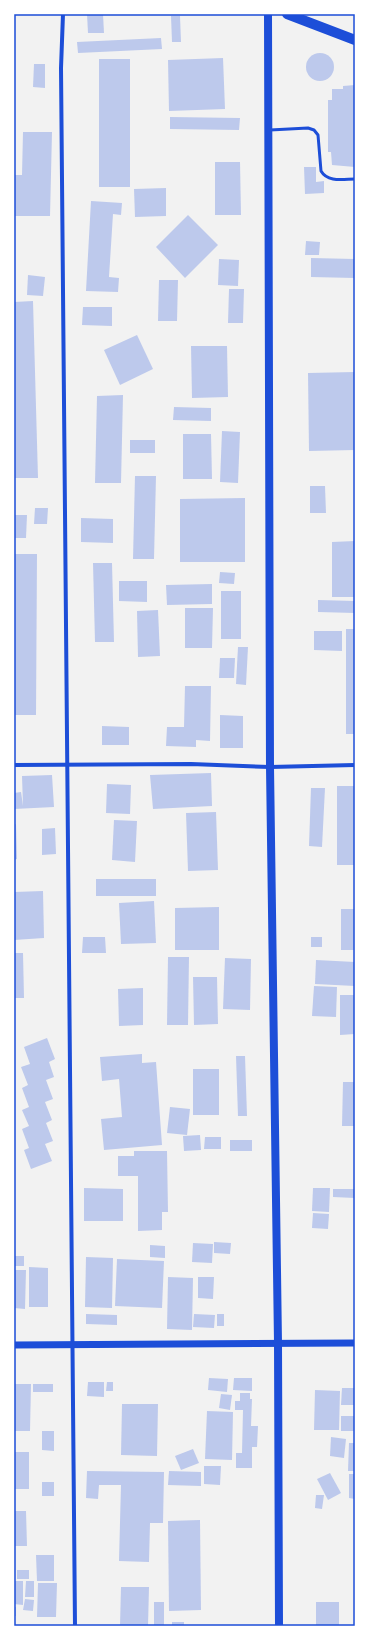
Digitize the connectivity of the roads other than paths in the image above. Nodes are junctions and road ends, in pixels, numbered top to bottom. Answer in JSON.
{"nodes":[{"id":1,"x":63,"y":14,"type":"edge"},
{"id":2,"x":268,"y":14,"type":"edge"},
{"id":3,"x":287,"y":14,"type":"edge"},
{"id":4,"x":355,"y":40,"type":"edge"},
{"id":5,"x":268,"y":130,"type":"junction"},
{"id":6,"x":355,"y":179,"type":"edge"},
{"id":7,"x":14,"y":765,"type":"edge"},
{"id":8,"x":68,"y":765,"type":"junction"},
{"id":9,"x":355,"y":765,"type":"edge"},
{"id":10,"x":270,"y":768,"type":"junction"},
{"id":11,"x":278,"y":1343,"type":"junction"},
{"id":12,"x":355,"y":1343,"type":"edge"},
{"id":13,"x":14,"y":1345,"type":"edge"},
{"id":14,"x":73,"y":1345,"type":"junction"},
{"id":15,"x":75,"y":1626,"type":"edge"},
{"id":16,"x":279,"y":1626,"type":"edge"}],
"edges":[{"from":1,"to":8,"type":"street"},
{"from":2,"to":5,"type":"main road"},
{"from":3,"to":4,"type":"main road"},
{"from":5,"to":6,"type":"lane"},
{"from":5,"to":10,"type":"main road"},
{"from":7,"to":8,"type":"street"},
{"from":8,"to":10,"type":"street"},
{"from":8,"to":14,"type":"street"},
{"from":9,"to":10,"type":"street"},
{"from":10,"to":11,"type":"main road"},
{"from":11,"to":12,"type":"street"},
{"from":11,"to":14,"type":"street"},
{"from":11,"to":16,"type":"main road"},
{"from":13,"to":14,"type":"street"},
{"from":14,"to":15,"type":"street"}]}
